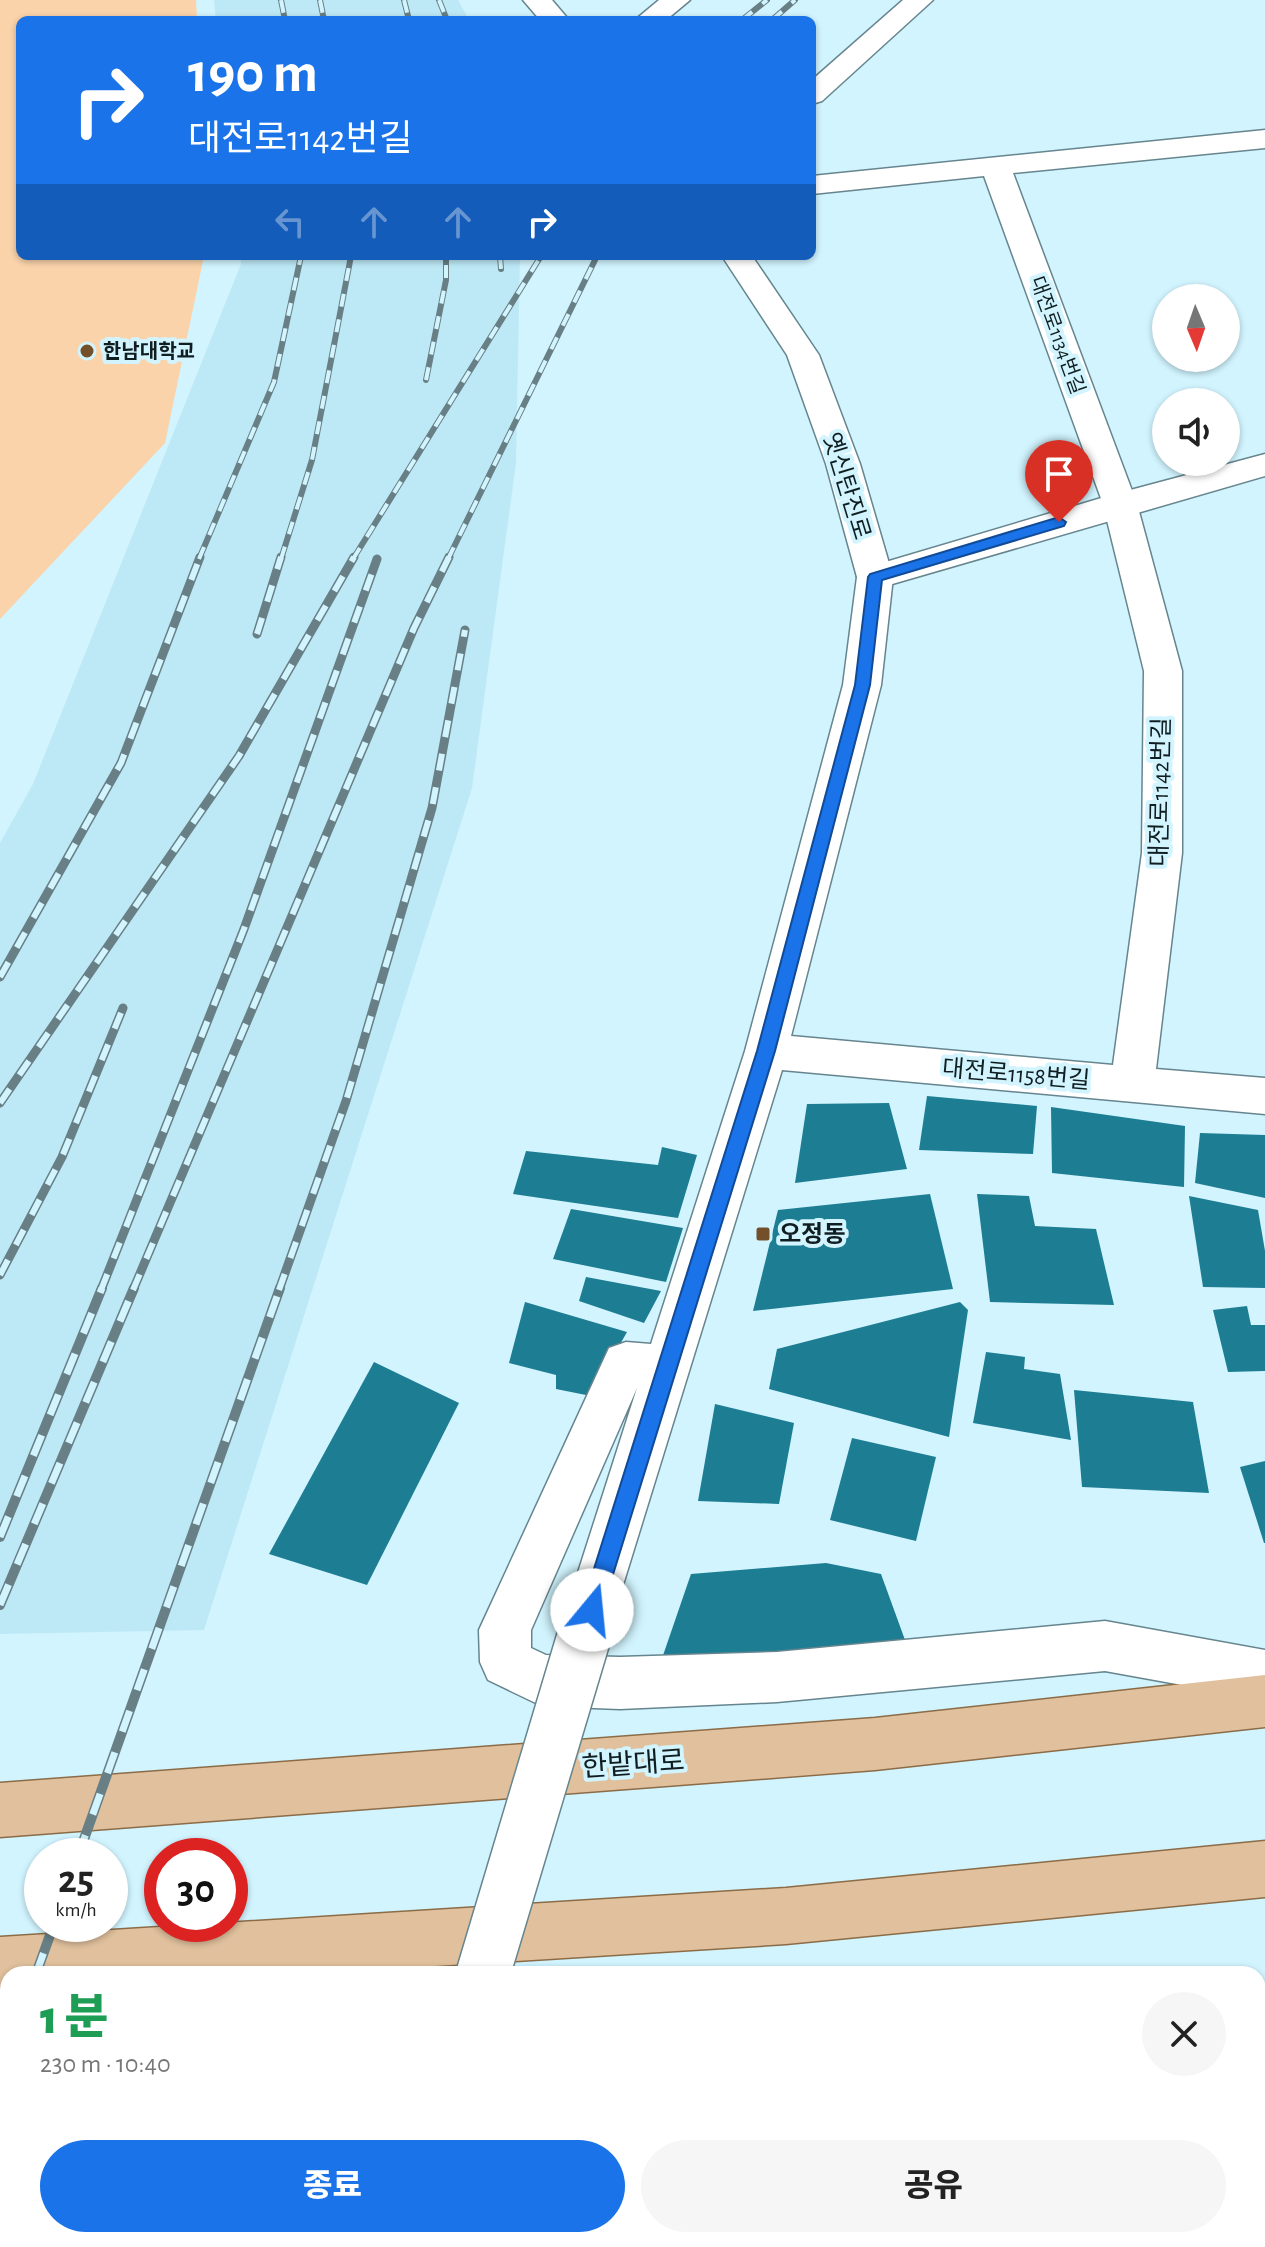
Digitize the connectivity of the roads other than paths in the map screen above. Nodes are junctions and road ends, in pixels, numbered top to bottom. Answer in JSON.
{"nodes":[{"id":1,"x":537,"y":0,"type":"edge"},
{"id":2,"x":676,"y":0,"type":"edge"},
{"id":3,"x":919,"y":0,"type":"edge"},
{"id":4,"x":551,"y":16,"type":"edge"},
{"id":5,"x":654,"y":16,"type":"edge"},
{"id":6,"x":816,"y":91,"type":"edge"},
{"id":7,"x":1265,"y":139,"type":"edge"},
{"id":8,"x":995,"y":166,"type":"junction"},
{"id":9,"x":816,"y":185,"type":"edge"},
{"id":10,"x":740,"y":260,"type":"edge"},
{"id":11,"x":1265,"y":465,"type":"edge"},
{"id":12,"x":1120,"y":504,"type":"junction"},
{"id":13,"x":875,"y":577,"type":"junction"},
{"id":14,"x":766,"y":1051,"type":"junction"},
{"id":15,"x":1132,"y":1084,"type":"junction"},
{"id":16,"x":1265,"y":1096,"type":"edge"},
{"id":17,"x":668,"y":1366,"type":"junction"},
{"id":18,"x":1265,"y":1675,"type":"edge"},
{"id":19,"x":1265,"y":1701,"type":"edge"},
{"id":20,"x":0,"y":1810,"type":"edge"},
{"id":21,"x":1265,"y":1869,"type":"edge"},
{"id":22,"x":0,"y":1965,"type":"edge"},
{"id":23,"x":485,"y":1966,"type":"edge"}],
"edges":[{"from":1,"to":4,"type":"street"},
{"from":2,"to":5,"type":"street"},
{"from":3,"to":6,"type":"street"},
{"from":7,"to":8,"type":"street"},
{"from":8,"to":9,"type":"street"},
{"from":8,"to":12,"type":"street","name":"대전로1134번길"},
{"from":10,"to":13,"type":"street","name":"옛신탄진로"},
{"from":11,"to":12,"type":"street"},
{"from":12,"to":13,"type":"street"},
{"from":12,"to":15,"type":"street","name":"대전로1142번길"},
{"from":13,"to":14,"type":"street","name":"옛신탄진로"},
{"from":14,"to":15,"type":"street","name":"대전로1158번길"},
{"from":14,"to":17,"type":"street","name":"옛신탄진로"},
{"from":15,"to":16,"type":"street","name":"대전로1158번길"},
{"from":17,"to":18,"type":"street"},
{"from":17,"to":23,"type":"street","name":"옛신탄진로","bridge":true},
{"from":19,"to":20,"type":"main road","name":"한밭대로"},
{"from":21,"to":22,"type":"main road"}]}
